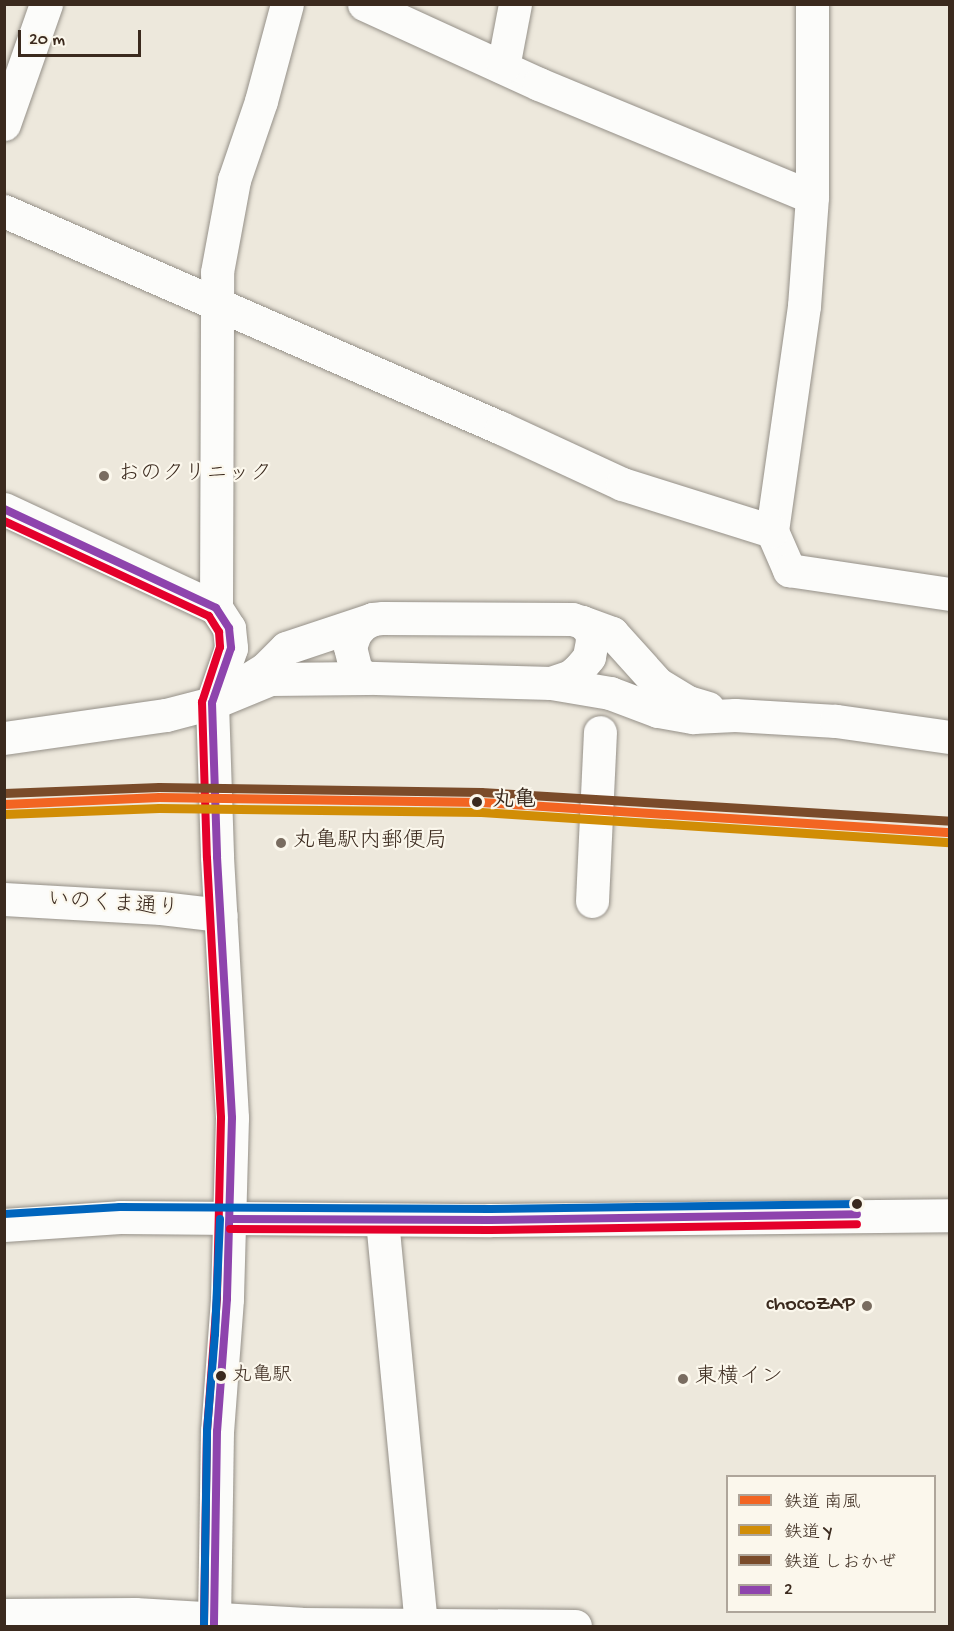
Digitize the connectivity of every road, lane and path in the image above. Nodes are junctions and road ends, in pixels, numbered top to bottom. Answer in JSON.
{"nodes":[{"id":1,"x":46,"y":4,"type":"edge"},
{"id":2,"x":287,"y":4,"type":"edge"},
{"id":3,"x":364,"y":4,"type":"edge"},
{"id":4,"x":515,"y":4,"type":"edge"},
{"id":5,"x":812,"y":4,"type":"edge"},
{"id":6,"x":502,"y":67,"type":"junction"},
{"id":7,"x":4,"y":124,"type":"edge"},
{"id":8,"x":812,"y":197,"type":"junction"},
{"id":9,"x":5,"y":213,"type":"edge"},
{"id":10,"x":217,"y":304,"type":"junction"},
{"id":11,"x":4,"y":509,"type":"edge"},
{"id":12,"x":772,"y":531,"type":"junction"},
{"id":13,"x":950,"y":594,"type":"edge"},
{"id":14,"x":216,"y":608,"type":"junction"},
{"id":15,"x":373,"y":619,"type":"junction"},
{"id":16,"x":582,"y":622,"type":"junction"},
{"id":17,"x":367,"y":678,"type":"junction"},
{"id":18,"x":551,"y":683,"type":"junction"},
{"id":19,"x":212,"y":703,"type":"junction"},
{"id":20,"x":735,"y":715,"type":"junction"},
{"id":21,"x":600,"y":732,"type":"dead end"},
{"id":22,"x":950,"y":737,"type":"edge"},
{"id":23,"x":4,"y":738,"type":"edge"},
{"id":24,"x":4,"y":899,"type":"edge"},
{"id":25,"x":592,"y":901,"type":"dead end"},
{"id":26,"x":221,"y":915,"type":"junction"},
{"id":27,"x":950,"y":1215,"type":"edge"},
{"id":28,"x":230,"y":1219,"type":"junction"},
{"id":29,"x":382,"y":1220,"type":"junction"},
{"id":30,"x":4,"y":1226,"type":"edge"},
{"id":31,"x":4,"y":1615,"type":"edge"},
{"id":32,"x":214,"y":1623,"type":"edge"},
{"id":33,"x":421,"y":1625,"type":"edge"},
{"id":34,"x":575,"y":1626,"type":"edge"}],
"edges":[{"from":1,"to":7,"type":"street"},
{"from":2,"to":10,"type":"street"},
{"from":3,"to":6,"type":"street"},
{"from":4,"to":6,"type":"street"},
{"from":5,"to":8,"type":"street"},
{"from":6,"to":8,"type":"street"},
{"from":8,"to":12,"type":"street"},
{"from":9,"to":10,"type":"street"},
{"from":10,"to":12,"type":"street"},
{"from":10,"to":14,"type":"street"},
{"from":11,"to":14,"type":"street"},
{"from":12,"to":13,"type":"street"},
{"from":14,"to":19,"type":"street"},
{"from":15,"to":16,"type":"street"},
{"from":15,"to":17,"type":"street"},
{"from":15,"to":19,"type":"street"},
{"from":16,"to":18,"type":"street"},
{"from":16,"to":20,"type":"street"},
{"from":17,"to":18,"type":"street"},
{"from":17,"to":19,"type":"street"},
{"from":18,"to":20,"type":"street"},
{"from":19,"to":23,"type":"street"},
{"from":19,"to":26,"type":"street"},
{"from":20,"to":22,"type":"street"},
{"from":21,"to":25,"type":"street"},
{"from":24,"to":26,"type":"street","name":"いのくま通り"},
{"from":26,"to":28,"type":"street"},
{"from":27,"to":29,"type":"street"},
{"from":28,"to":29,"type":"street"},
{"from":28,"to":30,"type":"street"},
{"from":28,"to":32,"type":"street"},
{"from":29,"to":33,"type":"street"},
{"from":31,"to":32,"type":"street"},
{"from":32,"to":33,"type":"street"},
{"from":33,"to":34,"type":"street"}]}
